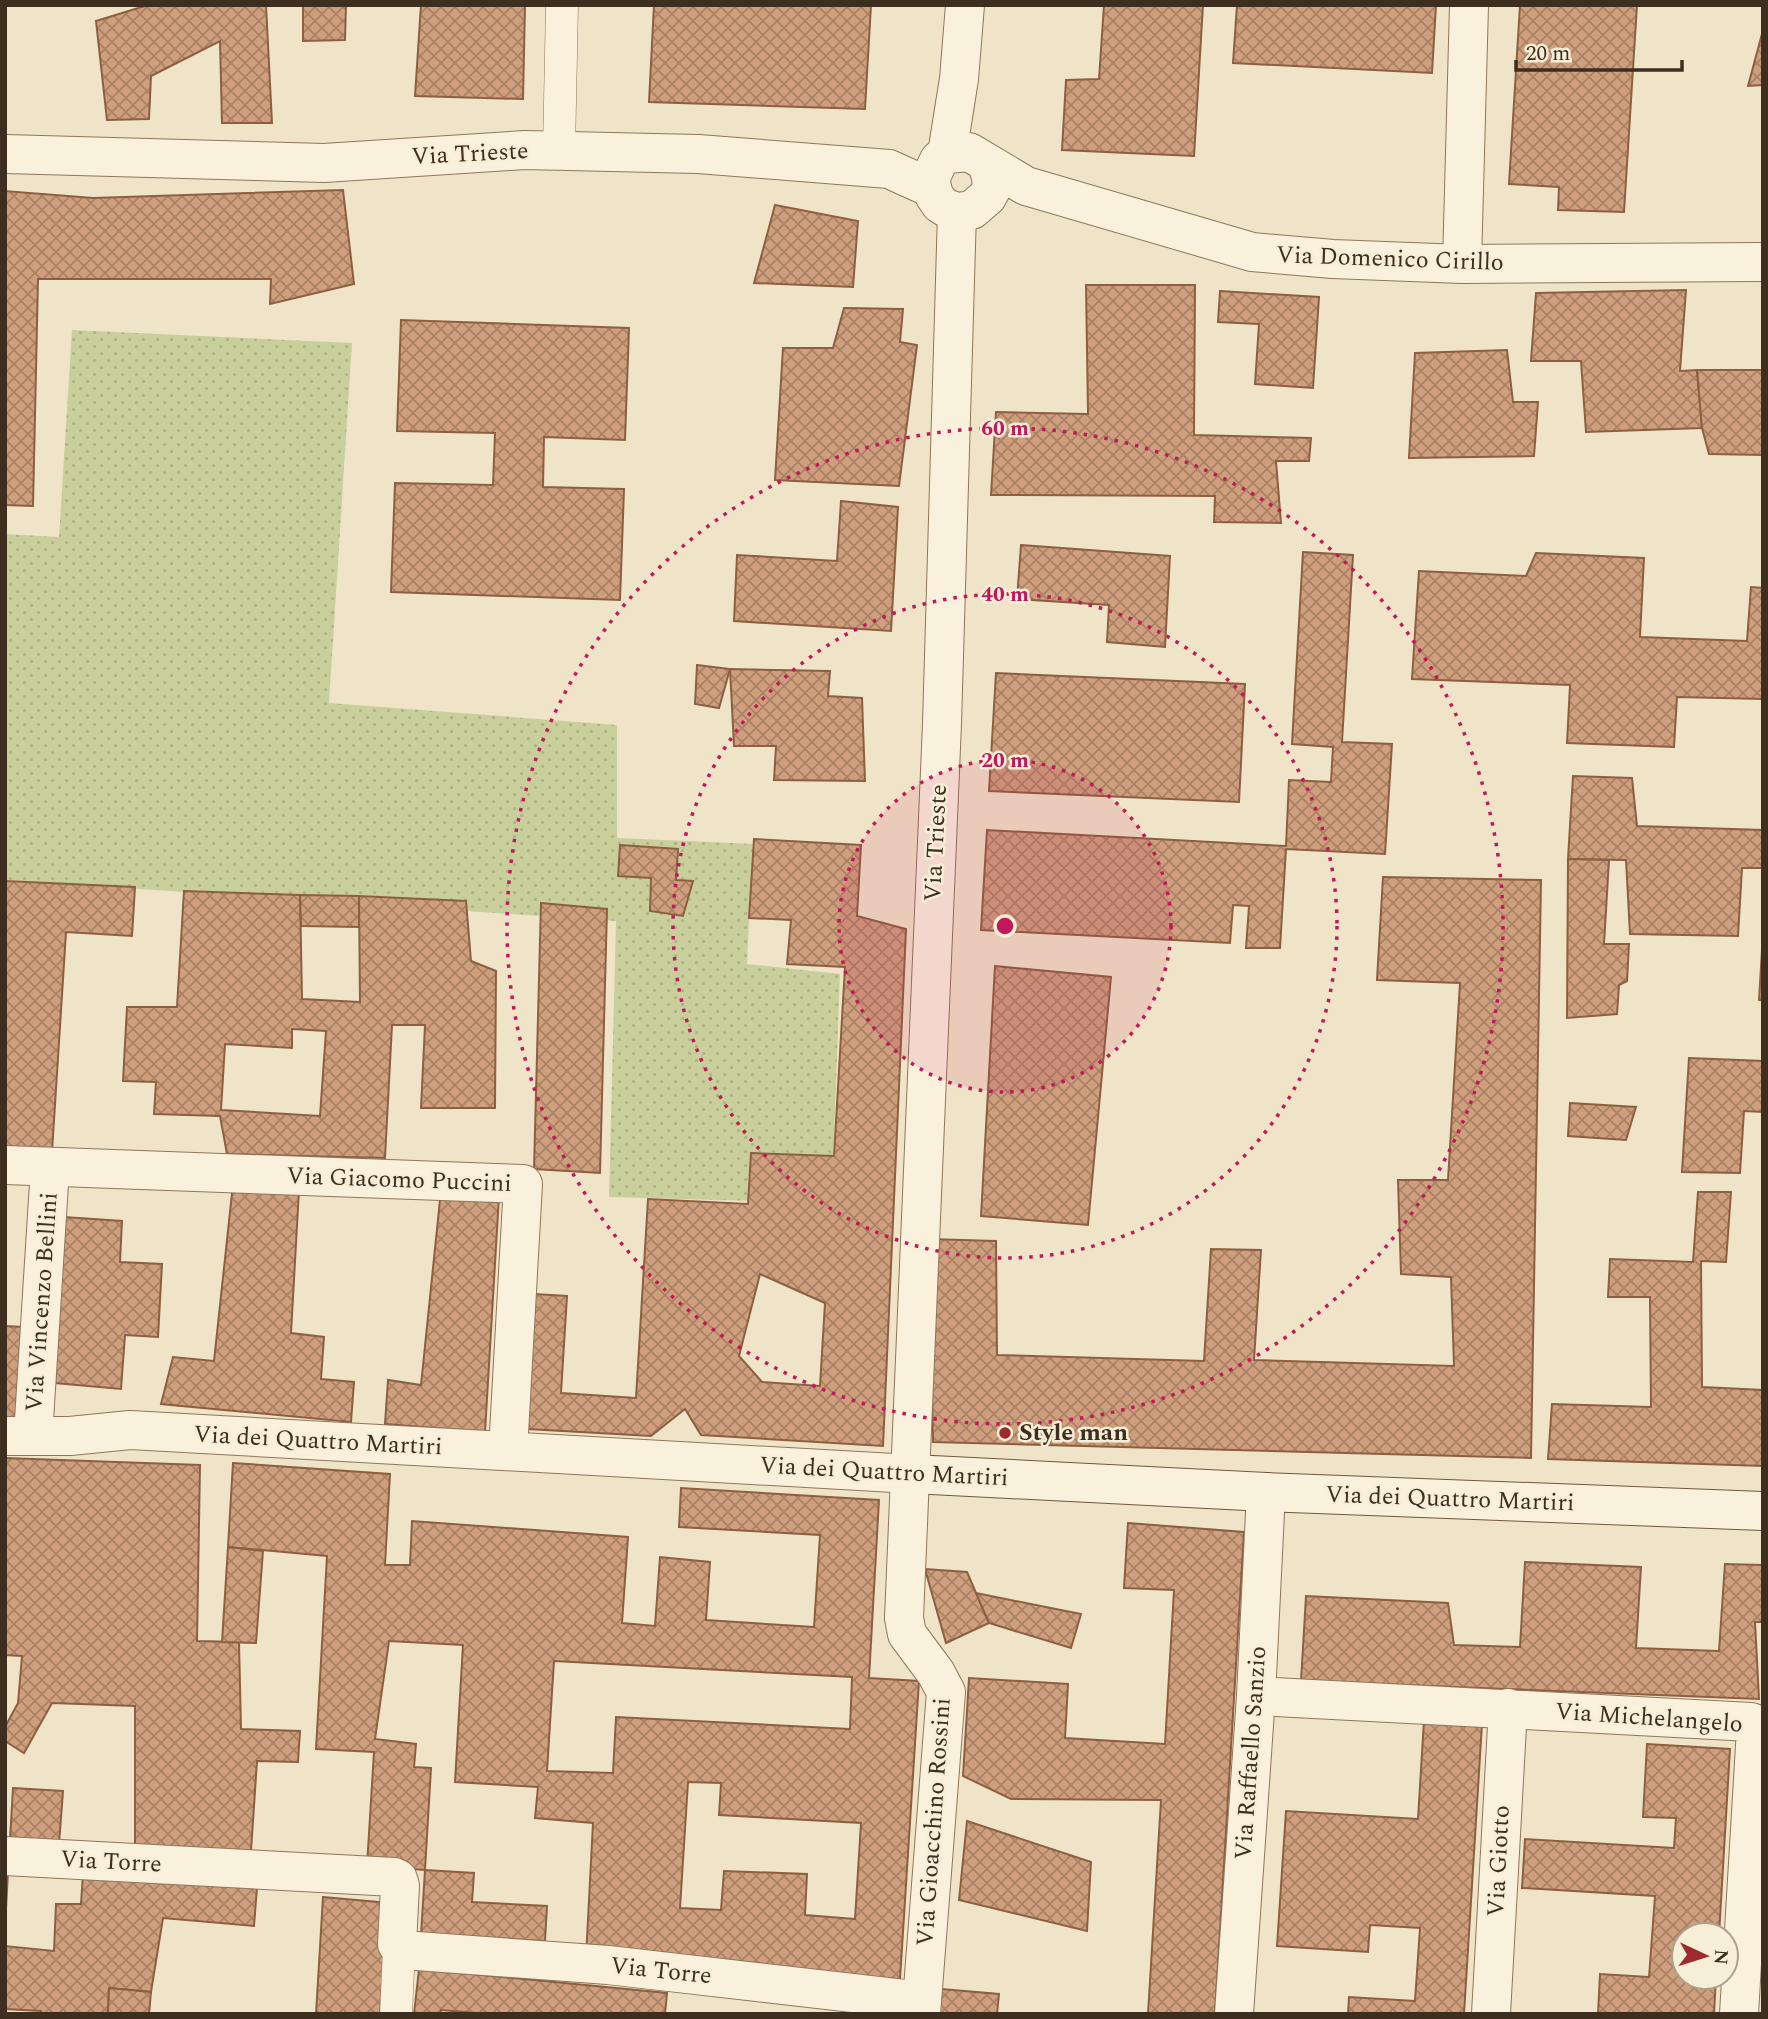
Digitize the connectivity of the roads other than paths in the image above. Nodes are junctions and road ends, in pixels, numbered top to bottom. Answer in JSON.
{"nodes":[{"id":1,"x":562,"y":5,"type":"edge"},
{"id":2,"x":965,"y":5,"type":"edge"},
{"id":3,"x":1469,"y":5,"type":"edge"},
{"id":4,"x":559,"y":150,"type":"junction"},
{"id":5,"x":5,"y":154,"type":"edge"},
{"id":6,"x":965,"y":178,"type":"junction"},
{"id":7,"x":1763,"y":262,"type":"edge"},
{"id":8,"x":1462,"y":264,"type":"junction"},
{"id":9,"x":5,"y":1165,"type":"edge"},
{"id":10,"x":50,"y":1167,"type":"junction"},
{"id":11,"x":19,"y":1436,"type":"edge"},
{"id":12,"x":508,"y":1451,"type":"junction"},
{"id":13,"x":912,"y":1474,"type":"junction"},
{"id":14,"x":1265,"y":1492,"type":"junction"},
{"id":15,"x":1763,"y":1511,"type":"edge"},
{"id":16,"x":1256,"y":1696,"type":"junction"},
{"id":17,"x":1508,"y":1709,"type":"junction"},
{"id":18,"x":5,"y":1856,"type":"edge"},
{"id":19,"x":399,"y":1948,"type":"junction"},
{"id":20,"x":922,"y":2007,"type":"edge"},
{"id":21,"x":396,"y":2014,"type":"edge"},
{"id":22,"x":1234,"y":2014,"type":"edge"},
{"id":23,"x":1491,"y":2014,"type":"edge"},
{"id":24,"x":1739,"y":2014,"type":"edge"}],
"edges":[{"from":1,"to":4,"type":"lane"},
{"from":2,"to":6,"type":"street"},
{"from":3,"to":8,"type":"street"},
{"from":4,"to":5,"type":"street","name":"Via Trieste"},
{"from":4,"to":6,"type":"street","name":"Via Trieste"},
{"from":6,"to":8,"type":"street","name":"Via Domenico Cirillo"},
{"from":6,"to":13,"type":"street","name":"Via Trieste"},
{"from":7,"to":8,"type":"street","name":"Via Domenico Cirillo"},
{"from":9,"to":10,"type":"street"},
{"from":10,"to":11,"type":"street","name":"Via Vincenzo Bellini"},
{"from":10,"to":12,"type":"street","name":"Via Giacomo Puccini"},
{"from":11,"to":12,"type":"street","name":"Via dei Quattro Martiri"},
{"from":12,"to":13,"type":"street","name":"Via dei Quattro Martiri"},
{"from":13,"to":14,"type":"street","name":"Via dei Quattro Martiri"},
{"from":13,"to":20,"type":"street","name":"Via Gioacchino Rossini"},
{"from":14,"to":15,"type":"street","name":"Via dei Quattro Martiri"},
{"from":14,"to":16,"type":"street","name":"Via Raffaello Sanzio"},
{"from":16,"to":17,"type":"street","name":"Via Michelangelo"},
{"from":16,"to":22,"type":"street","name":"Via Raffaello Sanzio"},
{"from":17,"to":23,"type":"street","name":"Via Giotto"},
{"from":17,"to":24,"type":"street","name":"Via Michelangelo"},
{"from":18,"to":19,"type":"street","name":"Via Torre"},
{"from":19,"to":20,"type":"street","name":"Via Torre"},
{"from":19,"to":21,"type":"lane","name":"Via Torre"}]}
